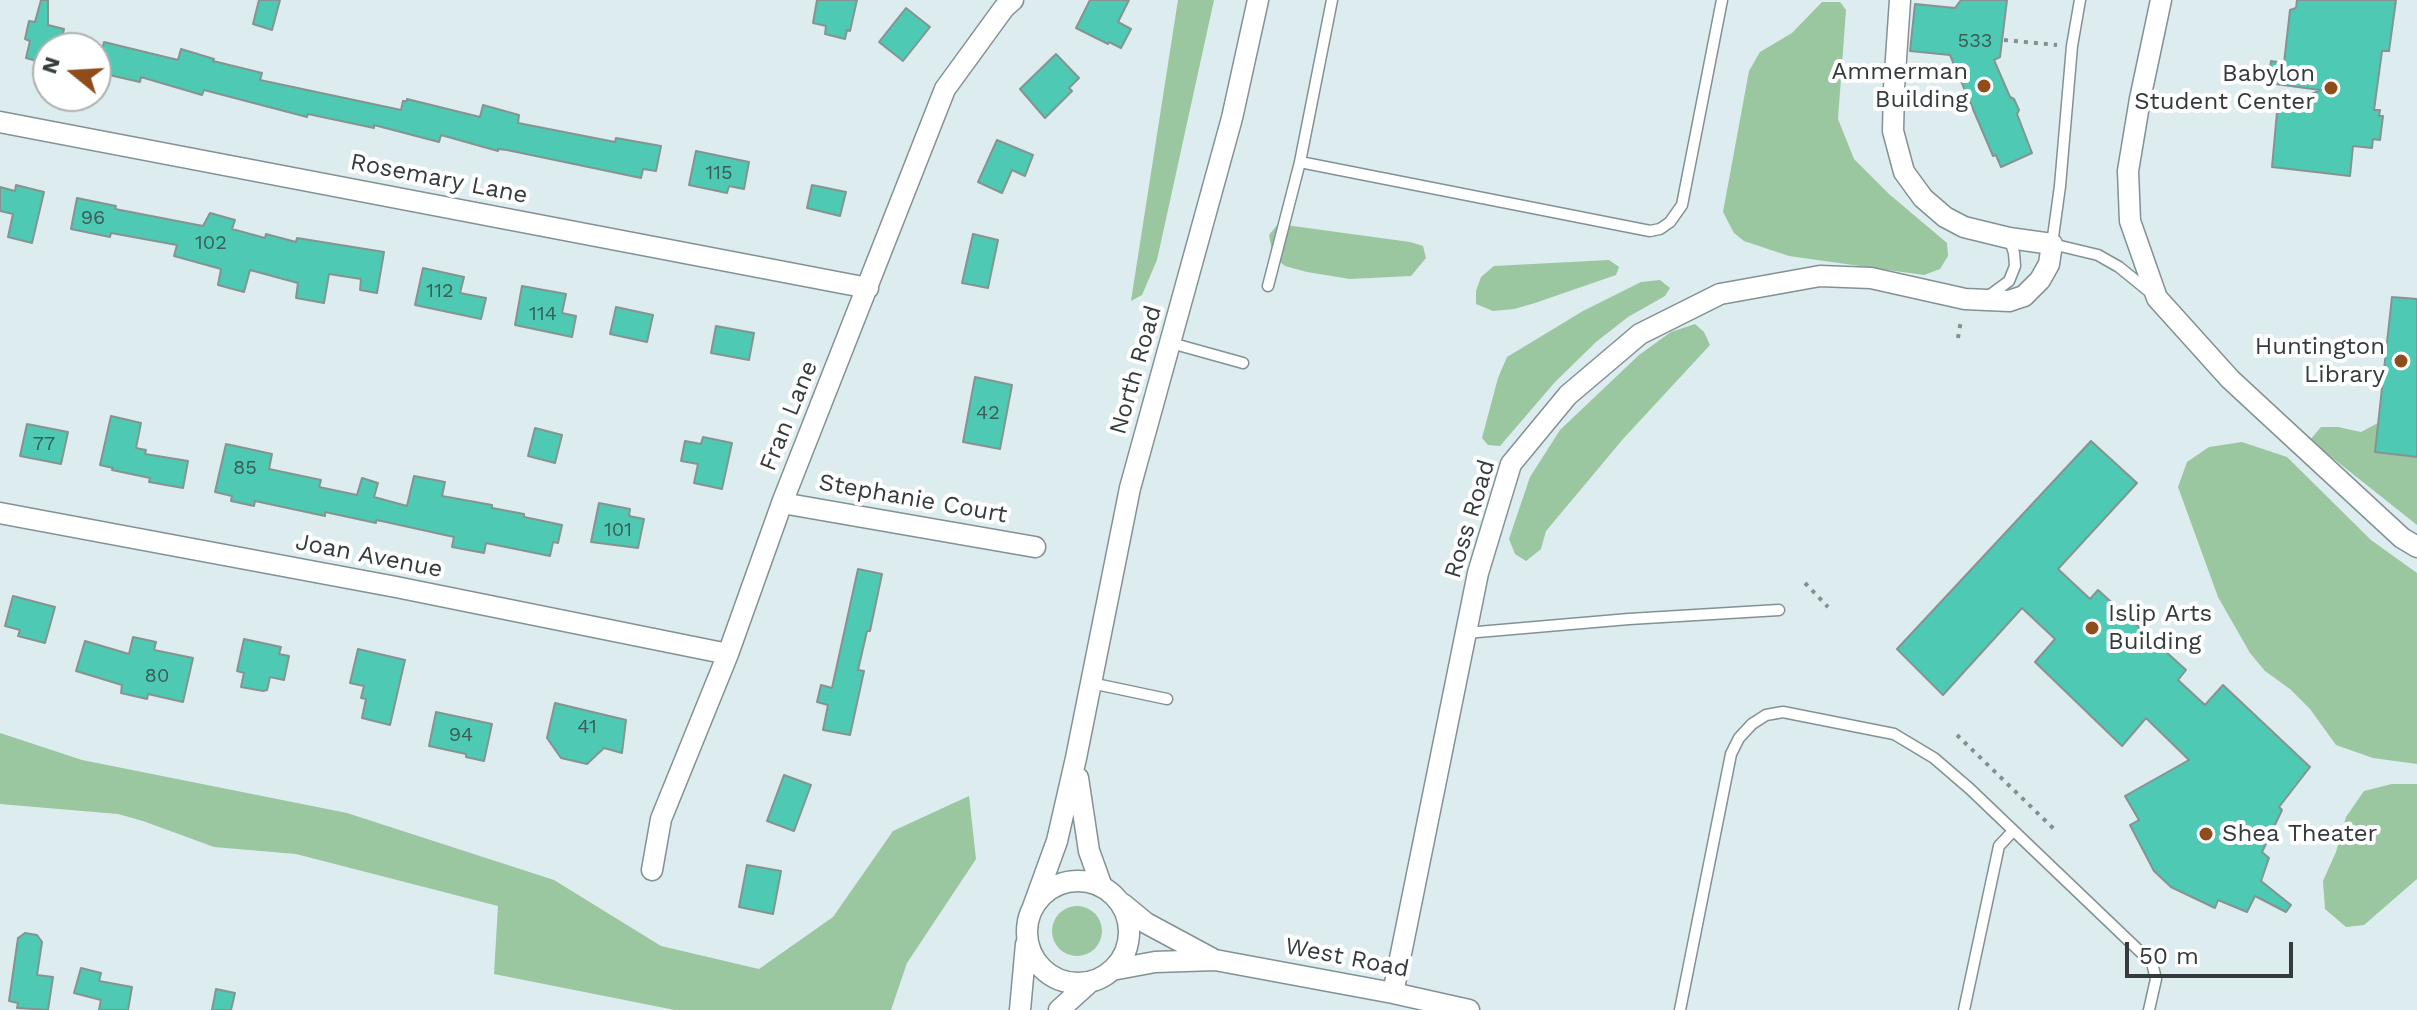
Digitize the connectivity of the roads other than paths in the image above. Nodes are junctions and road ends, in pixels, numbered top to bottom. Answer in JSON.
{"nodes":[{"id":1,"x":1258,"y":0,"type":"edge"},
{"id":2,"x":1332,"y":0,"type":"edge"},
{"id":3,"x":1722,"y":0,"type":"edge"},
{"id":4,"x":1900,"y":0,"type":"edge"},
{"id":5,"x":2080,"y":0,"type":"edge"},
{"id":6,"x":2161,"y":0,"type":"edge"},
{"id":7,"x":1004,"y":3,"type":"edge"},
{"id":8,"x":0,"y":122,"type":"edge"},
{"id":9,"x":1300,"y":162,"type":"junction"},
{"id":10,"x":2009,"y":238,"type":"junction"},
{"id":11,"x":2052,"y":244,"type":"junction"},
{"id":12,"x":1268,"y":286,"type":"dead end"},
{"id":13,"x":868,"y":288,"type":"junction"},
{"id":14,"x":2157,"y":298,"type":"junction"},
{"id":15,"x":1983,"y":300,"type":"junction"},
{"id":16,"x":1171,"y":343,"type":"junction"},
{"id":17,"x":1243,"y":363,"type":"dead end"},
{"id":18,"x":782,"y":503,"type":"junction"},
{"id":19,"x":0,"y":513,"type":"edge"},
{"id":20,"x":1035,"y":547,"type":"dead end"},
{"id":21,"x":2417,"y":547,"type":"edge"},
{"id":22,"x":1779,"y":610,"type":"dead end"},
{"id":23,"x":1466,"y":633,"type":"junction"},
{"id":24,"x":728,"y":654,"type":"junction"},
{"id":25,"x":1091,"y":683,"type":"junction"},
{"id":26,"x":1167,"y":699,"type":"dead end"},
{"id":27,"x":1076,"y":758,"type":"junction"},
{"id":28,"x":2013,"y":831,"type":"junction"},
{"id":29,"x":652,"y":870,"type":"dead end"},
{"id":30,"x":1102,"y":887,"type":"junction"},
{"id":31,"x":1120,"y":902,"type":"junction"},
{"id":32,"x":1033,"y":907,"type":"junction"},
{"id":33,"x":1027,"y":936,"type":"junction"},
{"id":34,"x":1215,"y":960,"type":"junction"},
{"id":35,"x":1112,"y":970,"type":"junction"},
{"id":36,"x":1090,"y":982,"type":"junction"},
{"id":37,"x":1393,"y":993,"type":"junction"},
{"id":38,"x":1020,"y":1010,"type":"edge"},
{"id":39,"x":1059,"y":1010,"type":"edge"},
{"id":40,"x":1469,"y":1010,"type":"edge"},
{"id":41,"x":1680,"y":1010,"type":"edge"},
{"id":42,"x":1964,"y":1010,"type":"edge"},
{"id":43,"x":2149,"y":1010,"type":"edge"}],
"edges":[{"from":1,"to":16,"type":"street","name":"North Road"},
{"from":2,"to":9,"type":"lane"},
{"from":3,"to":9,"type":"lane"},
{"from":4,"to":10,"type":"street"},
{"from":5,"to":11,"type":"lane"},
{"from":6,"to":14,"type":"street"},
{"from":7,"to":13,"type":"street","name":"Fran Lane"},
{"from":8,"to":13,"type":"street","name":"Rosemary Lane"},
{"from":9,"to":12,"type":"lane"},
{"from":10,"to":11,"type":"street"},
{"from":10,"to":15,"type":"lane"},
{"from":11,"to":14,"type":"lane"},
{"from":11,"to":15,"type":"street","name":"Ross Road"},
{"from":13,"to":18,"type":"street","name":"Fran Lane"},
{"from":14,"to":21,"type":"street"},
{"from":15,"to":23,"type":"street","name":"Ross Road"},
{"from":16,"to":17,"type":"lane"},
{"from":16,"to":25,"type":"street","name":"North Road"},
{"from":18,"to":20,"type":"street","name":"Stephanie Court"},
{"from":18,"to":24,"type":"street","name":"Fran Lane"},
{"from":19,"to":24,"type":"street","name":"Joan Avenue"},
{"from":22,"to":23,"type":"lane"},
{"from":23,"to":37,"type":"street","name":"Ross Road"},
{"from":24,"to":29,"type":"street","name":"Fran Lane"},
{"from":25,"to":26,"type":"lane"},
{"from":25,"to":27,"type":"street","name":"North Road"},
{"from":27,"to":30,"type":"street","name":"North Road"},
{"from":27,"to":32,"type":"street","name":"North Road"},
{"from":28,"to":41,"type":"lane"},
{"from":28,"to":42,"type":"lane"},
{"from":28,"to":43,"type":"lane"},
{"from":30,"to":31,"type":"street"},
{"from":30,"to":32,"type":"street"},
{"from":31,"to":34,"type":"street","name":"West Road"},
{"from":31,"to":35,"type":"street"},
{"from":32,"to":33,"type":"street"},
{"from":33,"to":36,"type":"street"},
{"from":33,"to":38,"type":"street"},
{"from":34,"to":35,"type":"street","name":"West Road"},
{"from":34,"to":37,"type":"street","name":"West Road"},
{"from":35,"to":36,"type":"street"},
{"from":36,"to":39,"type":"street"},
{"from":37,"to":40,"type":"street","name":"West Road"}]}
